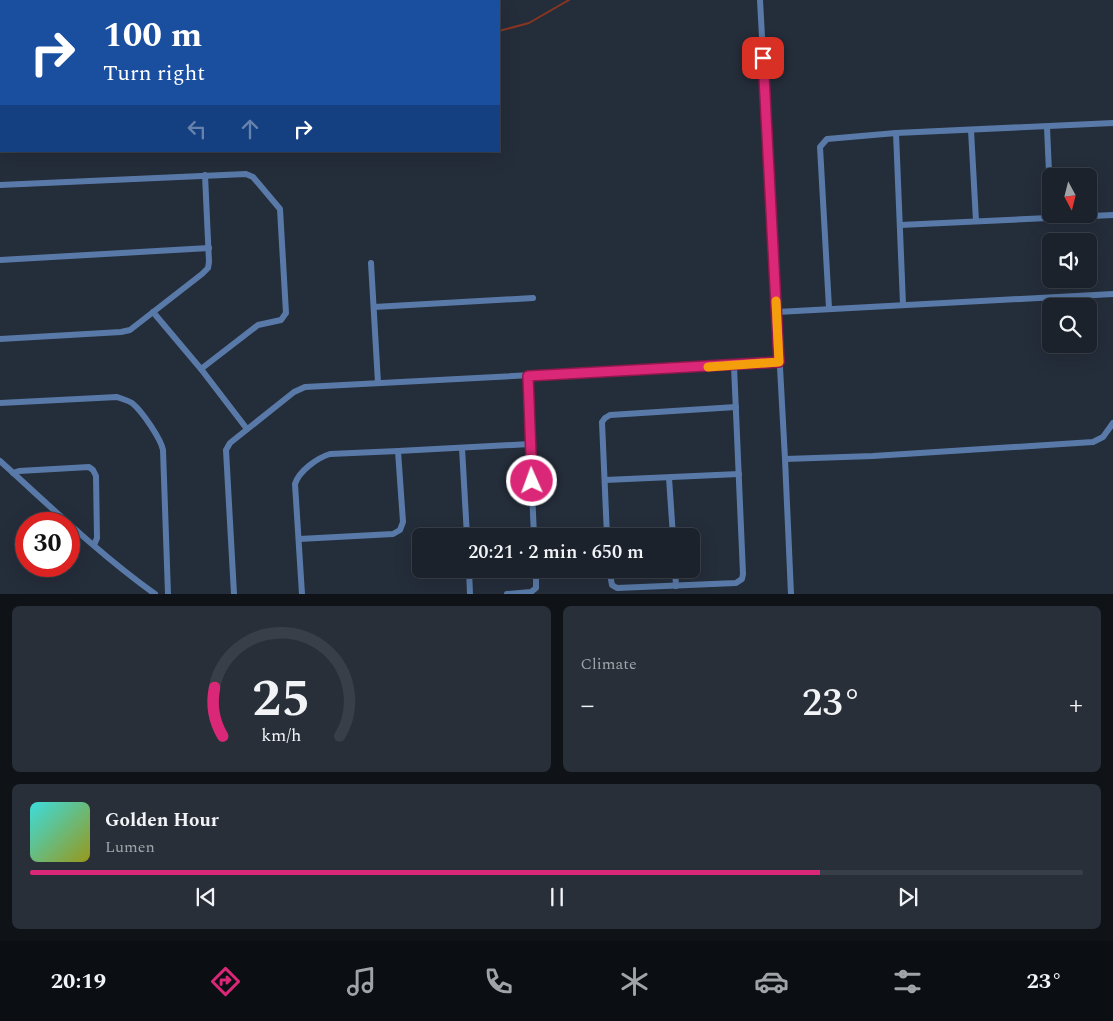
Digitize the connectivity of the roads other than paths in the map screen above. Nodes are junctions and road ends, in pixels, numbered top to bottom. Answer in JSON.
{"nodes":[{"id":1,"x":760,"y":0,"type":"edge"},
{"id":2,"x":1113,"y":123,"type":"edge"},
{"id":3,"x":1047,"y":127,"type":"junction"},
{"id":4,"x":971,"y":130,"type":"junction"},
{"id":5,"x":896,"y":133,"type":"junction"},
{"id":6,"x":1049,"y":168,"type":"edge"},
{"id":7,"x":205,"y":175,"type":"junction"},
{"id":8,"x":0,"y":185,"type":"edge"},
{"id":9,"x":1113,"y":215,"type":"edge"},
{"id":10,"x":1098,"y":216,"type":"edge"},
{"id":11,"x":1042,"y":218,"type":"edge"},
{"id":12,"x":976,"y":221,"type":"junction"},
{"id":13,"x":900,"y":225,"type":"junction"},
{"id":14,"x":209,"y":248,"type":"junction"},
{"id":15,"x":0,"y":260,"type":"edge"},
{"id":16,"x":371,"y":263,"type":"dead end"},
{"id":17,"x":1113,"y":294,"type":"edge"},
{"id":18,"x":533,"y":298,"type":"dead end"},
{"id":19,"x":903,"y":304,"type":"junction"},
{"id":20,"x":374,"y":307,"type":"junction"},
{"id":21,"x":829,"y":308,"type":"junction"},
{"id":22,"x":153,"y":312,"type":"junction"},
{"id":23,"x":777,"y":312,"type":"junction"},
{"id":24,"x":0,"y":339,"type":"edge"},
{"id":25,"x":779,"y":362,"type":"junction"},
{"id":26,"x":734,"y":366,"type":"junction"},
{"id":27,"x":201,"y":369,"type":"junction"},
{"id":28,"x":528,"y":376,"type":"junction"},
{"id":29,"x":378,"y":383,"type":"junction"},
{"id":30,"x":0,"y":403,"type":"edge"},
{"id":31,"x":736,"y":407,"type":"junction"},
{"id":32,"x":1113,"y":422,"type":"edge"},
{"id":33,"x":247,"y":429,"type":"junction"},
{"id":34,"x":530,"y":444,"type":"junction"},
{"id":35,"x":462,"y":448,"type":"junction"},
{"id":36,"x":398,"y":451,"type":"junction"},
{"id":37,"x":785,"y":459,"type":"junction"},
{"id":38,"x":0,"y":461,"type":"edge"},
{"id":39,"x":13,"y":473,"type":"junction"},
{"id":40,"x":739,"y":474,"type":"junction"},
{"id":41,"x":669,"y":478,"type":"junction"},
{"id":42,"x":605,"y":480,"type":"junction"},
{"id":43,"x":467,"y":528,"type":"edge"},
{"id":44,"x":534,"y":528,"type":"edge"},
{"id":45,"x":607,"y":528,"type":"edge"},
{"id":46,"x":672,"y":528,"type":"edge"},
{"id":47,"x":298,"y":539,"type":"junction"},
{"id":48,"x":94,"y":545,"type":"junction"},
{"id":49,"x":469,"y":578,"type":"edge"},
{"id":50,"x":536,"y":578,"type":"edge"},
{"id":51,"x":611,"y":578,"type":"edge"},
{"id":52,"x":676,"y":578,"type":"edge"},
{"id":53,"x":676,"y":586,"type":"junction"},
{"id":54,"x":155,"y":594,"type":"edge"},
{"id":55,"x":168,"y":594,"type":"edge"},
{"id":56,"x":234,"y":594,"type":"edge"},
{"id":57,"x":302,"y":594,"type":"edge"},
{"id":58,"x":470,"y":594,"type":"edge"},
{"id":59,"x":507,"y":594,"type":"edge"},
{"id":60,"x":791,"y":594,"type":"edge"}],
"edges":[{"from":1,"to":23,"type":"street"},
{"from":2,"to":3,"type":"street"},
{"from":3,"to":4,"type":"street"},
{"from":3,"to":6,"type":"street"},
{"from":4,"to":5,"type":"street"},
{"from":4,"to":12,"type":"street"},
{"from":5,"to":13,"type":"street"},
{"from":5,"to":21,"type":"street"},
{"from":7,"to":8,"type":"street"},
{"from":7,"to":14,"type":"street"},
{"from":7,"to":27,"type":"street"},
{"from":9,"to":10,"type":"street"},
{"from":11,"to":12,"type":"street"},
{"from":12,"to":13,"type":"street"},
{"from":13,"to":19,"type":"street"},
{"from":14,"to":15,"type":"street"},
{"from":14,"to":22,"type":"street"},
{"from":16,"to":20,"type":"street"},
{"from":17,"to":19,"type":"street"},
{"from":18,"to":20,"type":"street"},
{"from":19,"to":21,"type":"street"},
{"from":20,"to":29,"type":"street"},
{"from":21,"to":23,"type":"street"},
{"from":22,"to":24,"type":"street"},
{"from":22,"to":27,"type":"street"},
{"from":23,"to":25,"type":"street"},
{"from":25,"to":26,"type":"street"},
{"from":25,"to":37,"type":"street"},
{"from":26,"to":28,"type":"street"},
{"from":26,"to":31,"type":"street"},
{"from":27,"to":33,"type":"street"},
{"from":28,"to":29,"type":"street"},
{"from":28,"to":34,"type":"street"},
{"from":29,"to":33,"type":"street"},
{"from":30,"to":55,"type":"street"},
{"from":31,"to":40,"type":"street"},
{"from":31,"to":42,"type":"street"},
{"from":32,"to":37,"type":"street"},
{"from":33,"to":56,"type":"street"},
{"from":34,"to":35,"type":"street"},
{"from":34,"to":44,"type":"street"},
{"from":35,"to":36,"type":"street"},
{"from":35,"to":43,"type":"street"},
{"from":36,"to":47,"type":"street"},
{"from":36,"to":47,"type":"street"},
{"from":37,"to":60,"type":"street"},
{"from":38,"to":39,"type":"street"},
{"from":39,"to":48,"type":"street"},
{"from":39,"to":48,"type":"street"},
{"from":40,"to":41,"type":"street"},
{"from":40,"to":53,"type":"street"},
{"from":41,"to":42,"type":"street"},
{"from":41,"to":46,"type":"street"},
{"from":42,"to":45,"type":"street"},
{"from":47,"to":57,"type":"street"},
{"from":48,"to":54,"type":"street"},
{"from":49,"to":58,"type":"street"},
{"from":50,"to":59,"type":"street"},
{"from":51,"to":53,"type":"street"},
{"from":52,"to":53,"type":"street"}]}
